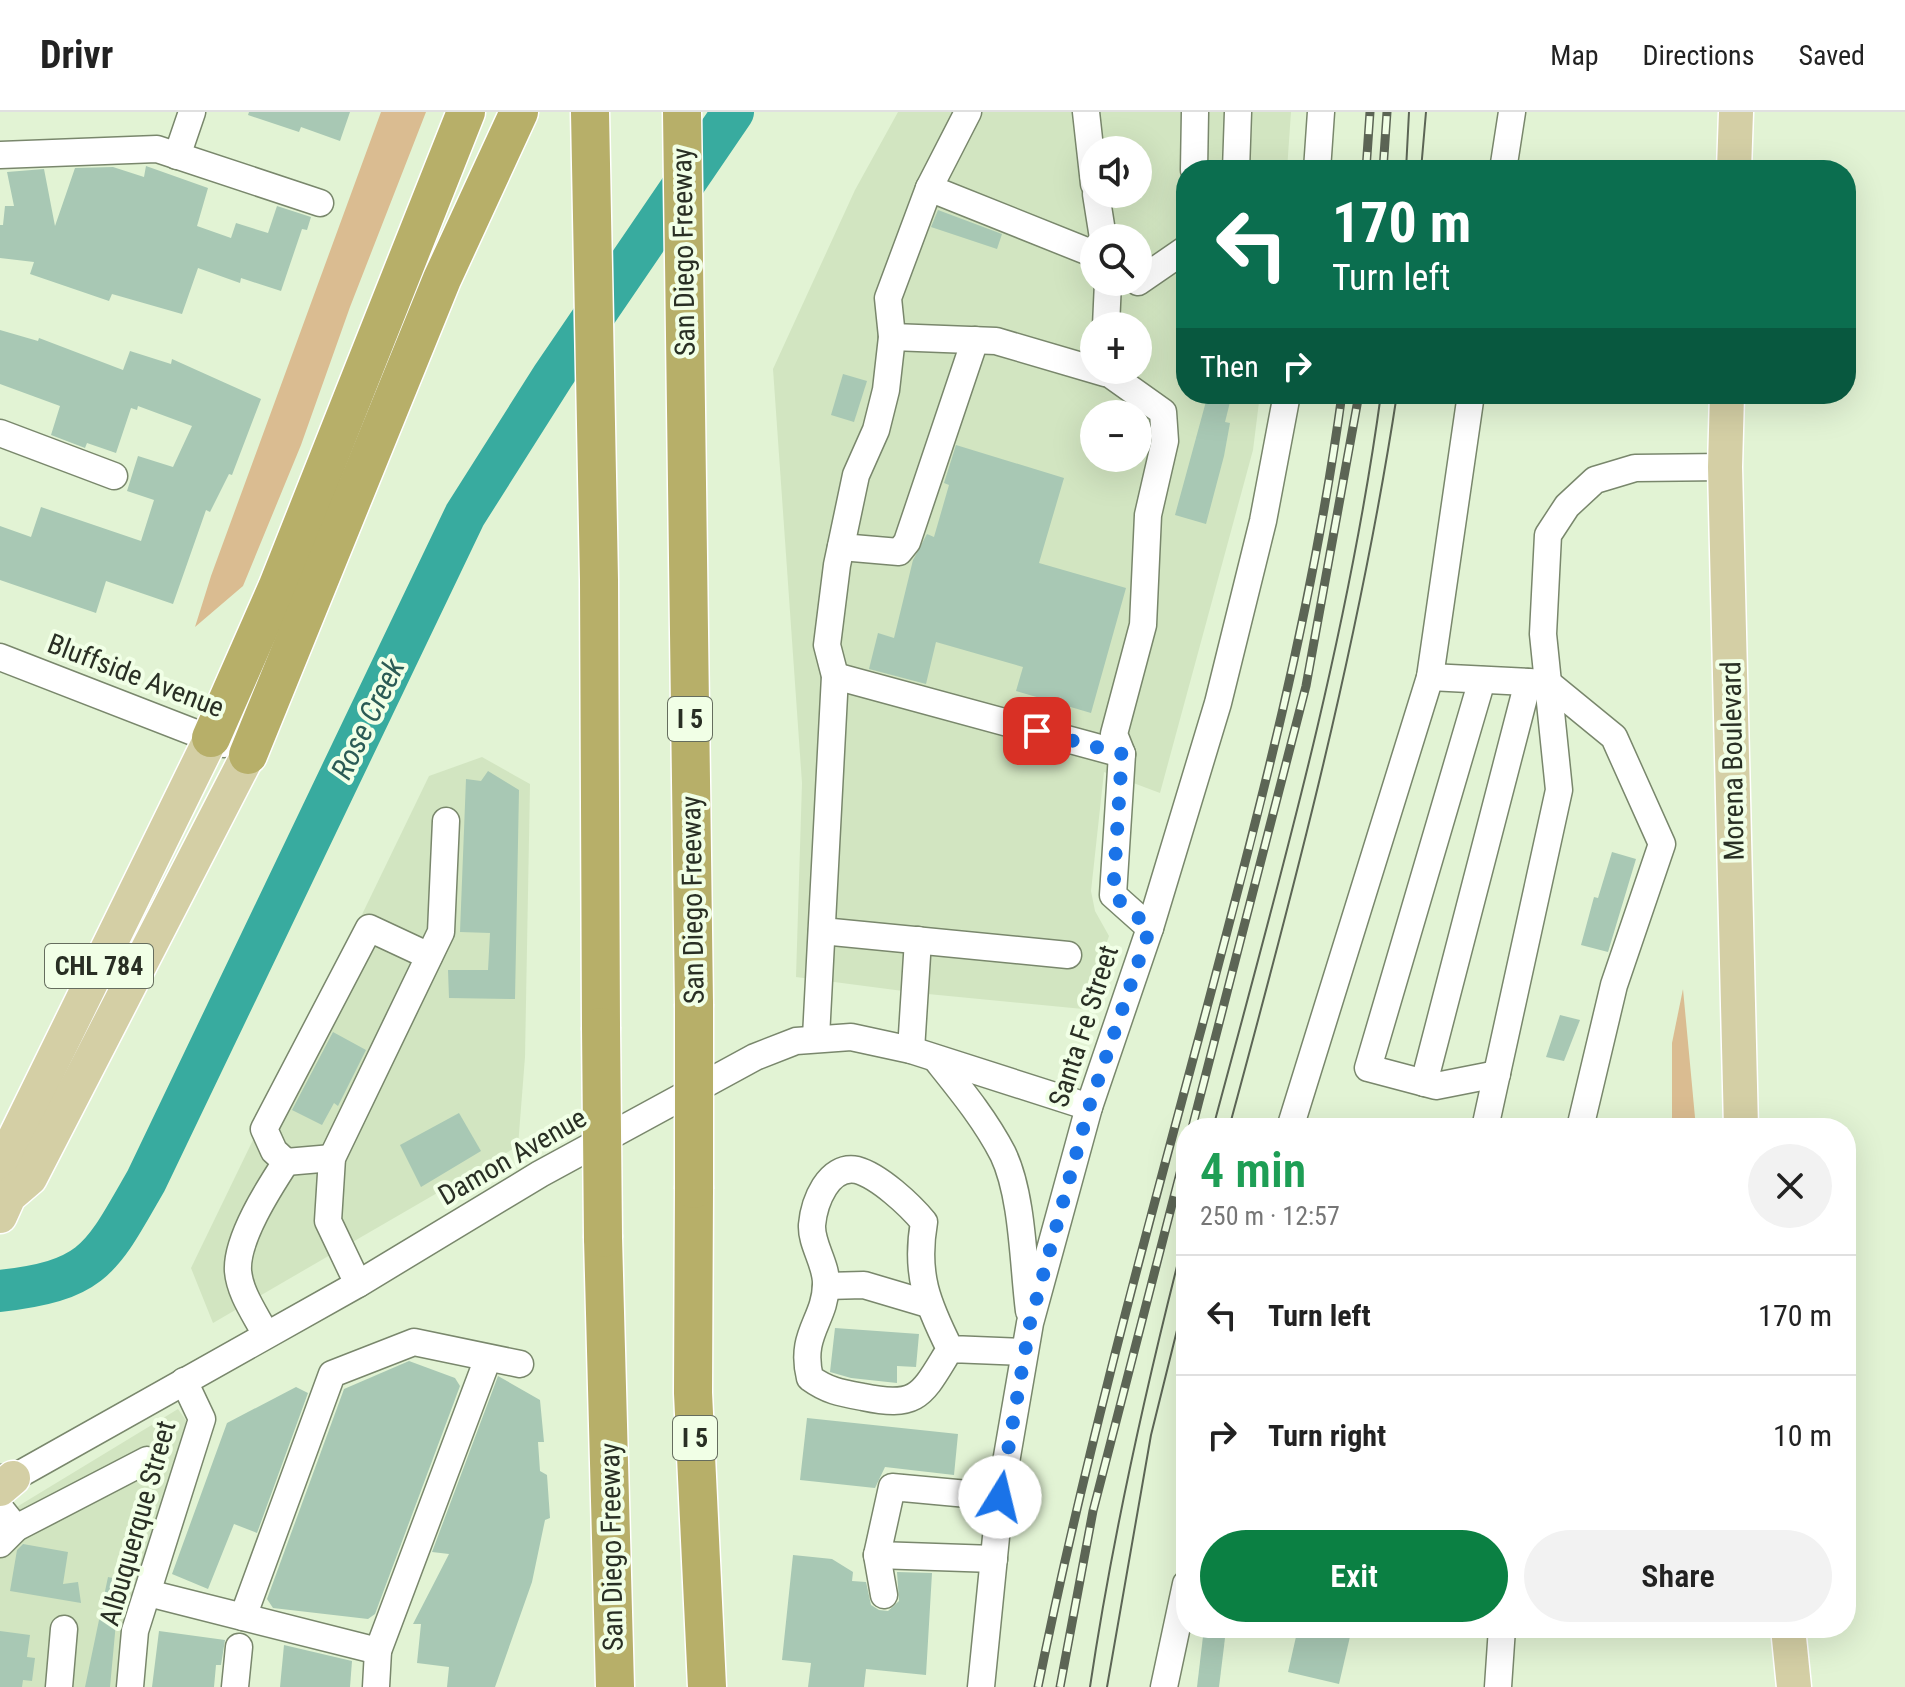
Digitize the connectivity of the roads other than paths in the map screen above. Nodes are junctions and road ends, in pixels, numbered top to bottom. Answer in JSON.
{"nodes":[{"id":1,"x":192,"y":112,"type":"edge"},
{"id":2,"x":466,"y":112,"type":"edge"},
{"id":3,"x":519,"y":112,"type":"edge"},
{"id":4,"x":590,"y":112,"type":"edge"},
{"id":5,"x":682,"y":112,"type":"edge"},
{"id":6,"x":968,"y":112,"type":"edge"},
{"id":7,"x":1086,"y":112,"type":"edge"},
{"id":8,"x":1195,"y":112,"type":"edge"},
{"id":9,"x":1238,"y":112,"type":"edge"},
{"id":10,"x":1321,"y":112,"type":"edge"},
{"id":11,"x":1512,"y":112,"type":"edge"},
{"id":12,"x":1736,"y":112,"type":"edge"},
{"id":13,"x":1089,"y":136,"type":"edge"},
{"id":14,"x":0,"y":155,"type":"edge"},
{"id":15,"x":177,"y":156,"type":"junction"},
{"id":16,"x":1194,"y":160,"type":"edge"},
{"id":17,"x":1236,"y":160,"type":"edge"},
{"id":18,"x":1318,"y":160,"type":"edge"},
{"id":19,"x":1505,"y":160,"type":"edge"},
{"id":20,"x":1734,"y":160,"type":"edge"},
{"id":21,"x":929,"y":188,"type":"junction"},
{"id":22,"x":320,"y":203,"type":"dead end"},
{"id":23,"x":1080,"y":248,"type":"edge"},
{"id":24,"x":1176,"y":256,"type":"edge"},
{"id":25,"x":1152,"y":272,"type":"edge"},
{"id":26,"x":892,"y":337,"type":"junction"},
{"id":27,"x":975,"y":340,"type":"junction"},
{"id":28,"x":1080,"y":365,"type":"edge"},
{"id":29,"x":1122,"y":384,"type":"edge"},
{"id":30,"x":1285,"y":404,"type":"edge"},
{"id":31,"x":1470,"y":404,"type":"edge"},
{"id":32,"x":1727,"y":404,"type":"edge"},
{"id":33,"x":0,"y":433,"type":"edge"},
{"id":34,"x":1725,"y":467,"type":"junction"},
{"id":35,"x":114,"y":476,"type":"dead end"},
{"id":36,"x":841,"y":547,"type":"junction"},
{"id":37,"x":0,"y":657,"type":"edge"},
{"id":38,"x":835,"y":676,"type":"junction"},
{"id":39,"x":1430,"y":677,"type":"junction"},
{"id":40,"x":1482,"y":680,"type":"junction"},
{"id":41,"x":1538,"y":682,"type":"junction"},
{"id":42,"x":211,"y":738,"type":"junction"},
{"id":43,"x":1122,"y":754,"type":"junction"},
{"id":44,"x":248,"y":755,"type":"junction"},
{"id":45,"x":446,"y":821,"type":"dead end"},
{"id":46,"x":1150,"y":928,"type":"junction"},
{"id":47,"x":822,"y":931,"type":"junction"},
{"id":48,"x":918,"y":940,"type":"junction"},
{"id":49,"x":1068,"y":955,"type":"dead end"},
{"id":50,"x":429,"y":956,"type":"junction"},
{"id":51,"x":816,"y":1037,"type":"junction"},
{"id":52,"x":923,"y":1055,"type":"junction"},
{"id":53,"x":1497,"y":1074,"type":"junction"},
{"id":54,"x":1424,"y":1083,"type":"junction"},
{"id":55,"x":1089,"y":1107,"type":"junction"},
{"id":56,"x":1293,"y":1118,"type":"edge"},
{"id":57,"x":1487,"y":1118,"type":"edge"},
{"id":58,"x":1582,"y":1118,"type":"edge"},
{"id":59,"x":1741,"y":1118,"type":"edge"},
{"id":60,"x":332,"y":1158,"type":"junction"},
{"id":61,"x":286,"y":1162,"type":"junction"},
{"id":62,"x":4,"y":1206,"type":"edge"},
{"id":63,"x":358,"y":1284,"type":"junction"},
{"id":64,"x":826,"y":1286,"type":"junction"},
{"id":65,"x":928,"y":1304,"type":"junction"},
{"id":66,"x":1030,"y":1323,"type":"junction"},
{"id":67,"x":266,"y":1335,"type":"junction"},
{"id":68,"x":950,"y":1349,"type":"junction"},
{"id":69,"x":1024,"y":1352,"type":"junction"},
{"id":70,"x":488,"y":1358,"type":"junction"},
{"id":71,"x":520,"y":1364,"type":"dead end"},
{"id":72,"x":184,"y":1381,"type":"junction"},
{"id":73,"x":147,"y":1460,"type":"dead end"},
{"id":74,"x":1000,"y":1497,"type":"junction"},
{"id":75,"x":5,"y":1504,"type":"edge"},
{"id":76,"x":877,"y":1555,"type":"junction"},
{"id":77,"x":994,"y":1559,"type":"junction"},
{"id":78,"x":148,"y":1593,"type":"junction"},
{"id":79,"x":884,"y":1595,"type":"dead end"},
{"id":80,"x":243,"y":1617,"type":"junction"},
{"id":81,"x":64,"y":1629,"type":"dead end"},
{"id":82,"x":1176,"y":1631,"type":"edge"},
{"id":83,"x":1501,"y":1638,"type":"edge"},
{"id":84,"x":1789,"y":1638,"type":"edge"},
{"id":85,"x":239,"y":1647,"type":"dead end"},
{"id":86,"x":378,"y":1651,"type":"junction"},
{"id":87,"x":59,"y":1687,"type":"edge"},
{"id":88,"x":130,"y":1687,"type":"edge"},
{"id":89,"x":235,"y":1687,"type":"edge"},
{"id":90,"x":376,"y":1687,"type":"edge"},
{"id":91,"x":615,"y":1687,"type":"edge"},
{"id":92,"x":707,"y":1687,"type":"edge"},
{"id":93,"x":981,"y":1687,"type":"edge"},
{"id":94,"x":1164,"y":1687,"type":"edge"},
{"id":95,"x":1498,"y":1687,"type":"edge"},
{"id":96,"x":1794,"y":1687,"type":"edge"}],
"edges":[{"from":1,"to":15,"type":"street"},
{"from":2,"to":42,"type":"highway"},
{"from":3,"to":44,"type":"highway"},
{"from":4,"to":91,"type":"highway","name":"San Diego Freeway","bridge":true},
{"from":5,"to":92,"type":"highway","name":"San Diego Freeway","number":"I 5","bridge":true},
{"from":6,"to":21,"type":"street"},
{"from":7,"to":13,"type":"street"},
{"from":8,"to":16,"type":"street"},
{"from":9,"to":17,"type":"street"},
{"from":10,"to":18,"type":"street"},
{"from":11,"to":19,"type":"street"},
{"from":12,"to":20,"type":"main road"},
{"from":14,"to":15,"type":"street"},
{"from":15,"to":22,"type":"street"},
{"from":21,"to":23,"type":"street"},
{"from":21,"to":26,"type":"street"},
{"from":24,"to":25,"type":"street"},
{"from":26,"to":27,"type":"street"},
{"from":26,"to":36,"type":"street"},
{"from":27,"to":28,"type":"street"},
{"from":27,"to":36,"type":"street"},
{"from":29,"to":43,"type":"street"},
{"from":30,"to":46,"type":"street","name":"Santa Fe Street"},
{"from":31,"to":39,"type":"street"},
{"from":32,"to":34,"type":"main road","name":"Morena Boulevard"},
{"from":33,"to":35,"type":"street"},
{"from":34,"to":41,"type":"street"},
{"from":34,"to":59,"type":"main road","name":"Morena Boulevard"},
{"from":36,"to":38,"type":"street"},
{"from":37,"to":42,"type":"street","name":"Bluffside Avenue"},
{"from":38,"to":43,"type":"street"},
{"from":38,"to":47,"type":"street"},
{"from":39,"to":40,"type":"street"},
{"from":39,"to":56,"type":"street"},
{"from":40,"to":41,"type":"street"},
{"from":40,"to":54,"type":"street"},
{"from":41,"to":53,"type":"street"},
{"from":41,"to":54,"type":"street"},
{"from":41,"to":58,"type":"street"},
{"from":42,"to":44,"type":"street","name":"Bluffside Avenue"},
{"from":42,"to":62,"type":"main road","number":"CHL 784"},
{"from":43,"to":46,"type":"street"},
{"from":44,"to":62,"type":"main road","number":"CHL 784"},
{"from":45,"to":50,"type":"street"},
{"from":46,"to":55,"type":"street","name":"Santa Fe Street"},
{"from":47,"to":48,"type":"street"},
{"from":47,"to":51,"type":"street"},
{"from":48,"to":49,"type":"street"},
{"from":48,"to":52,"type":"street"},
{"from":50,"to":60,"type":"street"},
{"from":50,"to":61,"type":"street"},
{"from":51,"to":52,"type":"street","name":"Damon Avenue"},
{"from":51,"to":63,"type":"street","name":"Damon Avenue"},
{"from":52,"to":55,"type":"street","name":"Damon Avenue"},
{"from":52,"to":66,"type":"street"},
{"from":53,"to":54,"type":"street"},
{"from":53,"to":57,"type":"street"},
{"from":55,"to":66,"type":"street","name":"Santa Fe Street"},
{"from":60,"to":61,"type":"street"},
{"from":60,"to":63,"type":"street"},
{"from":61,"to":67,"type":"street"},
{"from":63,"to":67,"type":"street","name":"Damon Avenue"},
{"from":64,"to":65,"type":"street"},
{"from":64,"to":65,"type":"street"},
{"from":64,"to":68,"type":"street"},
{"from":65,"to":68,"type":"street"},
{"from":66,"to":69,"type":"street","name":"Santa Fe Street"},
{"from":67,"to":72,"type":"street","name":"Damon Avenue"},
{"from":68,"to":69,"type":"street"},
{"from":69,"to":74,"type":"street","name":"Santa Fe Street"},
{"from":70,"to":71,"type":"street"},
{"from":70,"to":80,"type":"street"},
{"from":70,"to":86,"type":"street"},
{"from":72,"to":75,"type":"street","name":"Damon Avenue"},
{"from":72,"to":78,"type":"street","name":"Albuquerque Street"},
{"from":73,"to":75,"type":"street"},
{"from":74,"to":76,"type":"street"},
{"from":74,"to":77,"type":"street","name":"Santa Fe Street"},
{"from":76,"to":77,"type":"street"},
{"from":76,"to":79,"type":"street"},
{"from":77,"to":93,"type":"street","name":"Santa Fe Street"},
{"from":78,"to":80,"type":"street"},
{"from":78,"to":88,"type":"street","name":"Albuquerque Street"},
{"from":80,"to":86,"type":"street"},
{"from":81,"to":87,"type":"street"},
{"from":82,"to":94,"type":"street"},
{"from":83,"to":95,"type":"street"},
{"from":84,"to":96,"type":"main road"},
{"from":85,"to":89,"type":"street"},
{"from":86,"to":90,"type":"street"}]}
